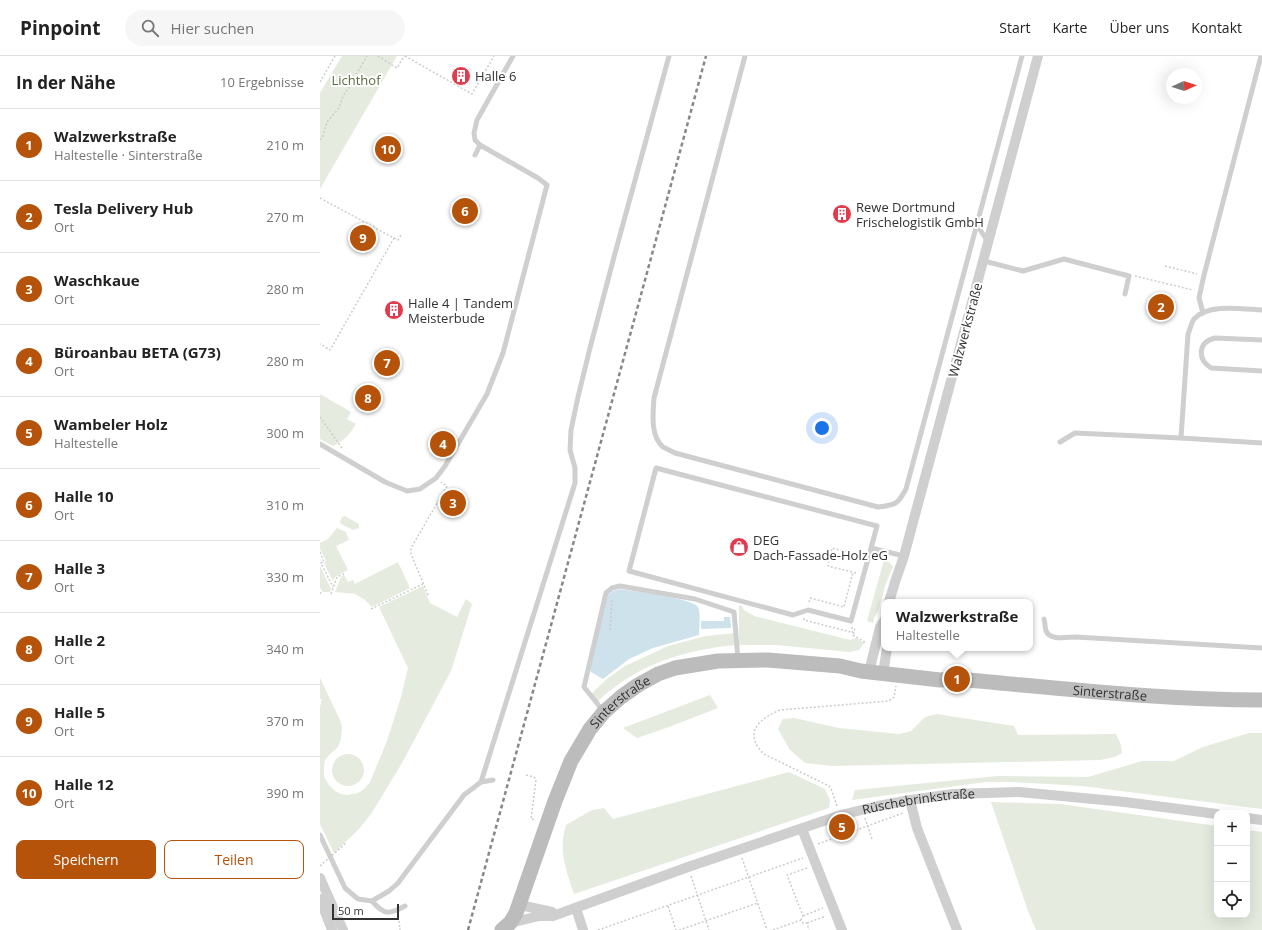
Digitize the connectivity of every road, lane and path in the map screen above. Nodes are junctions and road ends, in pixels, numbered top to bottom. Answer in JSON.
{"nodes":[{"id":1,"x":335,"y":56,"type":"edge"},
{"id":2,"x":367,"y":56,"type":"edge"},
{"id":3,"x":378,"y":56,"type":"edge"},
{"id":4,"x":405,"y":56,"type":"edge"},
{"id":5,"x":494,"y":56,"type":"edge"},
{"id":6,"x":513,"y":56,"type":"edge"},
{"id":7,"x":668,"y":56,"type":"edge"},
{"id":8,"x":745,"y":56,"type":"edge"},
{"id":9,"x":1022,"y":56,"type":"edge"},
{"id":10,"x":1038,"y":56,"type":"edge"},
{"id":11,"x":1261,"y":56,"type":"edge"},
{"id":12,"x":353,"y":80,"type":"junction"},
{"id":13,"x":320,"y":82,"type":"edge"},
{"id":14,"x":362,"y":86,"type":"dead end"},
{"id":15,"x":320,"y":140,"type":"edge"},
{"id":16,"x":480,"y":145,"type":"junction"},
{"id":17,"x":475,"y":156,"type":"dead end"},
{"id":18,"x":320,"y":198,"type":"edge"},
{"id":19,"x":977,"y":225,"type":"junction"},
{"id":20,"x":401,"y":235,"type":"dead end"},
{"id":21,"x":394,"y":238,"type":"junction"},
{"id":22,"x":989,"y":243,"type":"junction"},
{"id":23,"x":984,"y":261,"type":"junction"},
{"id":24,"x":1165,"y":266,"type":"dead end"},
{"id":25,"x":1196,"y":274,"type":"dead end"},
{"id":26,"x":1129,"y":276,"type":"junction"},
{"id":27,"x":1201,"y":291,"type":"junction"},
{"id":28,"x":1124,"y":294,"type":"dead end"},
{"id":29,"x":1262,"y":310,"type":"edge"},
{"id":30,"x":1203,"y":314,"type":"junction"},
{"id":31,"x":1262,"y":340,"type":"edge"},
{"id":32,"x":320,"y":344,"type":"edge"},
{"id":33,"x":1262,"y":371,"type":"edge"},
{"id":34,"x":320,"y":417,"type":"edge"},
{"id":35,"x":1180,"y":438,"type":"junction"},
{"id":36,"x":1060,"y":442,"type":"dead end"},
{"id":37,"x":1262,"y":442,"type":"edge"},
{"id":38,"x":320,"y":444,"type":"edge"},
{"id":39,"x":353,"y":464,"type":"junction"},
{"id":40,"x":436,"y":478,"type":"junction"},
{"id":41,"x":871,"y":548,"type":"junction"},
{"id":42,"x":320,"y":552,"type":"edge"},
{"id":43,"x":904,"y":556,"type":"junction"},
{"id":44,"x":868,"y":558,"type":"junction"},
{"id":45,"x":321,"y":563,"type":"edge"},
{"id":46,"x":853,"y":572,"type":"junction"},
{"id":47,"x":344,"y":574,"type":"dead end"},
{"id":48,"x":864,"y":575,"type":"junction"},
{"id":49,"x":423,"y":584,"type":"junction"},
{"id":50,"x":334,"y":587,"type":"junction"},
{"id":51,"x":612,"y":588,"type":"junction"},
{"id":52,"x":331,"y":594,"type":"dead end"},
{"id":53,"x":428,"y":595,"type":"dead end"},
{"id":54,"x":890,"y":599,"type":"edge"},
{"id":55,"x":371,"y":609,"type":"dead end"},
{"id":56,"x":806,"y":610,"type":"junction"},
{"id":57,"x":1044,"y":618,"type":"dead end"},
{"id":58,"x":855,"y":626,"type":"dead end"},
{"id":59,"x":881,"y":626,"type":"edge"},
{"id":60,"x":610,"y":630,"type":"dead end"},
{"id":61,"x":853,"y":635,"type":"dead end"},
{"id":62,"x":868,"y":644,"type":"dead end"},
{"id":63,"x":1262,"y":648,"type":"edge"},
{"id":64,"x":886,"y":651,"type":"edge"},
{"id":65,"x":738,"y":660,"type":"junction"},
{"id":66,"x":877,"y":668,"type":"junction"},
{"id":67,"x":896,"y":686,"type":"dead end"},
{"id":68,"x":1262,"y":700,"type":"edge"},
{"id":69,"x":604,"y":712,"type":"junction"},
{"id":70,"x":526,"y":775,"type":"dead end"},
{"id":71,"x":493,"y":780,"type":"dead end"},
{"id":72,"x":481,"y":782,"type":"junction"},
{"id":73,"x":910,"y":800,"type":"junction"},
{"id":74,"x":837,"y":806,"type":"dead end"},
{"id":75,"x":903,"y":813,"type":"dead end"},
{"id":76,"x":881,"y":814,"type":"dead end"},
{"id":77,"x":1214,"y":814,"type":"edge"},
{"id":78,"x":865,"y":818,"type":"dead end"},
{"id":79,"x":1250,"y":818,"type":"edge"},
{"id":80,"x":538,"y":820,"type":"dead end"},
{"id":81,"x":1262,"y":820,"type":"edge"},
{"id":82,"x":883,"y":821,"type":"junction"},
{"id":83,"x":850,"y":823,"type":"dead end"},
{"id":84,"x":868,"y":826,"type":"junction"},
{"id":85,"x":802,"y":829,"type":"junction"},
{"id":86,"x":832,"y":829,"type":"dead end"},
{"id":87,"x":852,"y":832,"type":"junction"},
{"id":88,"x":320,"y":835,"type":"edge"},
{"id":89,"x":835,"y":838,"type":"junction"},
{"id":90,"x":872,"y":839,"type":"dead end"},
{"id":91,"x":346,"y":844,"type":"dead end"},
{"id":92,"x":813,"y":846,"type":"dead end"},
{"id":93,"x":741,"y":856,"type":"dead end"},
{"id":94,"x":807,"y":856,"type":"dead end"},
{"id":95,"x":320,"y":866,"type":"edge"},
{"id":96,"x":811,"y":866,"type":"dead end"},
{"id":97,"x":690,"y":874,"type":"dead end"},
{"id":98,"x":320,"y":878,"type":"edge"},
{"id":99,"x":749,"y":878,"type":"junction"},
{"id":100,"x":697,"y":895,"type":"junction"},
{"id":101,"x":320,"y":899,"type":"edge"},
{"id":102,"x":372,"y":901,"type":"junction"},
{"id":103,"x":758,"y":903,"type":"junction"},
{"id":104,"x":520,"y":905,"type":"junction"},
{"id":105,"x":405,"y":906,"type":"dead end"},
{"id":106,"x":668,"y":906,"type":"junction"},
{"id":107,"x":827,"y":907,"type":"dead end"},
{"id":108,"x":576,"y":908,"type":"junction"},
{"id":109,"x":564,"y":912,"type":"junction"},
{"id":110,"x":388,"y":913,"type":"junction"},
{"id":111,"x":830,"y":914,"type":"dead end"},
{"id":112,"x":803,"y":916,"type":"junction"},
{"id":113,"x":801,"y":920,"type":"junction"},
{"id":114,"x":706,"y":921,"type":"junction"},
{"id":115,"x":806,"y":923,"type":"junction"},
{"id":116,"x":506,"y":926,"type":"edge"},
{"id":117,"x":332,"y":930,"type":"edge"},
{"id":118,"x":343,"y":930,"type":"edge"},
{"id":119,"x":400,"y":930,"type":"edge"},
{"id":120,"x":583,"y":930,"type":"edge"},
{"id":121,"x":598,"y":930,"type":"edge"},
{"id":122,"x":676,"y":930,"type":"edge"},
{"id":123,"x":680,"y":930,"type":"edge"},
{"id":124,"x":709,"y":930,"type":"edge"},
{"id":125,"x":768,"y":930,"type":"edge"},
{"id":126,"x":773,"y":930,"type":"edge"},
{"id":127,"x":809,"y":930,"type":"edge"},
{"id":128,"x":842,"y":930,"type":"edge"},
{"id":129,"x":957,"y":930,"type":"edge"}],
"edges":[{"from":1,"to":13,"type":"path"},
{"from":2,"to":12,"type":"path"},
{"from":3,"to":4,"type":"path"},
{"from":4,"to":5,"type":"path"},
{"from":6,"to":16,"type":"lane"},
{"from":7,"to":72,"type":"lane"},
{"from":8,"to":19,"type":"lane"},
{"from":9,"to":19,"type":"lane"},
{"from":10,"to":22,"type":"street","name":"Walzwerkstraße"},
{"from":11,"to":27,"type":"lane"},
{"from":12,"to":14,"type":"path"},
{"from":12,"to":15,"type":"path"},
{"from":16,"to":17,"type":"lane"},
{"from":16,"to":40,"type":"lane"},
{"from":18,"to":21,"type":"path"},
{"from":19,"to":22,"type":"lane"},
{"from":20,"to":21,"type":"path"},
{"from":21,"to":32,"type":"path"},
{"from":22,"to":23,"type":"street","name":"Walzwerkstraße"},
{"from":23,"to":26,"type":"lane"},
{"from":23,"to":43,"type":"street","name":"Walzwerkstraße"},
{"from":24,"to":25,"type":"path"},
{"from":26,"to":27,"type":"path"},
{"from":26,"to":28,"type":"lane"},
{"from":27,"to":30,"type":"lane"},
{"from":29,"to":30,"type":"lane"},
{"from":30,"to":35,"type":"lane"},
{"from":31,"to":33,"type":"lane"},
{"from":34,"to":39,"type":"path"},
{"from":35,"to":36,"type":"lane"},
{"from":35,"to":37,"type":"lane"},
{"from":38,"to":39,"type":"lane"},
{"from":39,"to":40,"type":"lane"},
{"from":40,"to":49,"type":"path"},
{"from":41,"to":43,"type":"lane"},
{"from":41,"to":44,"type":"lane"},
{"from":41,"to":56,"type":"lane"},
{"from":42,"to":45,"type":"path"},
{"from":43,"to":54,"type":"street","name":"Walzwerkstraße"},
{"from":44,"to":46,"type":"path"},
{"from":44,"to":48,"type":"lane"},
{"from":45,"to":50,"type":"path"},
{"from":46,"to":48,"type":"path"},
{"from":46,"to":56,"type":"path"},
{"from":47,"to":50,"type":"path"},
{"from":48,"to":56,"type":"lane"},
{"from":49,"to":53,"type":"path"},
{"from":49,"to":55,"type":"path"},
{"from":50,"to":52,"type":"path"},
{"from":51,"to":60,"type":"path"},
{"from":51,"to":65,"type":"lane"},
{"from":51,"to":69,"type":"lane"},
{"from":56,"to":58,"type":"path"},
{"from":57,"to":63,"type":"lane"},
{"from":59,"to":66,"type":"street"},
{"from":61,"to":62,"type":"path"},
{"from":64,"to":66,"type":"street"},
{"from":65,"to":66,"type":"street","name":"Sinterstraße"},
{"from":65,"to":69,"type":"street","name":"Sinterstraße"},
{"from":66,"to":68,"type":"street","name":"Sinterstraße"},
{"from":67,"to":74,"type":"path"},
{"from":69,"to":104,"type":"street","name":"Sinterstraße"},
{"from":70,"to":80,"type":"path"},
{"from":71,"to":72,"type":"lane"},
{"from":72,"to":102,"type":"lane"},
{"from":73,"to":77,"type":"street","name":"Rüschebrinkstraße"},
{"from":73,"to":85,"type":"street","name":"Rüschebrinkstraße"},
{"from":73,"to":129,"type":"street"},
{"from":75,"to":82,"type":"path"},
{"from":76,"to":82,"type":"path"},
{"from":78,"to":84,"type":"path"},
{"from":79,"to":81,"type":"street"},
{"from":82,"to":84,"type":"path"},
{"from":83,"to":87,"type":"path"},
{"from":84,"to":87,"type":"path"},
{"from":84,"to":90,"type":"path"},
{"from":85,"to":108,"type":"street","name":"Rüschebrinkstraße"},
{"from":85,"to":128,"type":"street"},
{"from":86,"to":89,"type":"path"},
{"from":87,"to":89,"type":"path"},
{"from":88,"to":102,"type":"lane"},
{"from":89,"to":92,"type":"path"},
{"from":91,"to":95,"type":"path","bridge":true},
{"from":93,"to":99,"type":"path"},
{"from":94,"to":99,"type":"path"},
{"from":96,"to":112,"type":"path"},
{"from":97,"to":100,"type":"path"},
{"from":98,"to":118,"type":"street"},
{"from":99,"to":100,"type":"path"},
{"from":99,"to":103,"type":"path"},
{"from":100,"to":106,"type":"path"},
{"from":100,"to":114,"type":"path"},
{"from":101,"to":117,"type":"street"},
{"from":102,"to":110,"type":"lane"},
{"from":103,"to":114,"type":"path"},
{"from":103,"to":125,"type":"path"},
{"from":104,"to":109,"type":"street","name":"Rüschebrinkstraße"},
{"from":104,"to":116,"type":"street","name":"Rüschebrinkstraße"},
{"from":105,"to":110,"type":"lane"},
{"from":106,"to":121,"type":"path"},
{"from":106,"to":122,"type":"path"},
{"from":107,"to":112,"type":"path"},
{"from":108,"to":109,"type":"street","name":"Rüschebrinkstraße"},
{"from":108,"to":120,"type":"street"},
{"from":109,"to":116,"type":"street","name":"Rüschebrinkstraße"},
{"from":110,"to":119,"type":"path"},
{"from":111,"to":115,"type":"path"},
{"from":112,"to":113,"type":"path"},
{"from":113,"to":115,"type":"path"},
{"from":113,"to":126,"type":"path"},
{"from":114,"to":123,"type":"path"},
{"from":114,"to":124,"type":"path"},
{"from":115,"to":127,"type":"path"}]}
